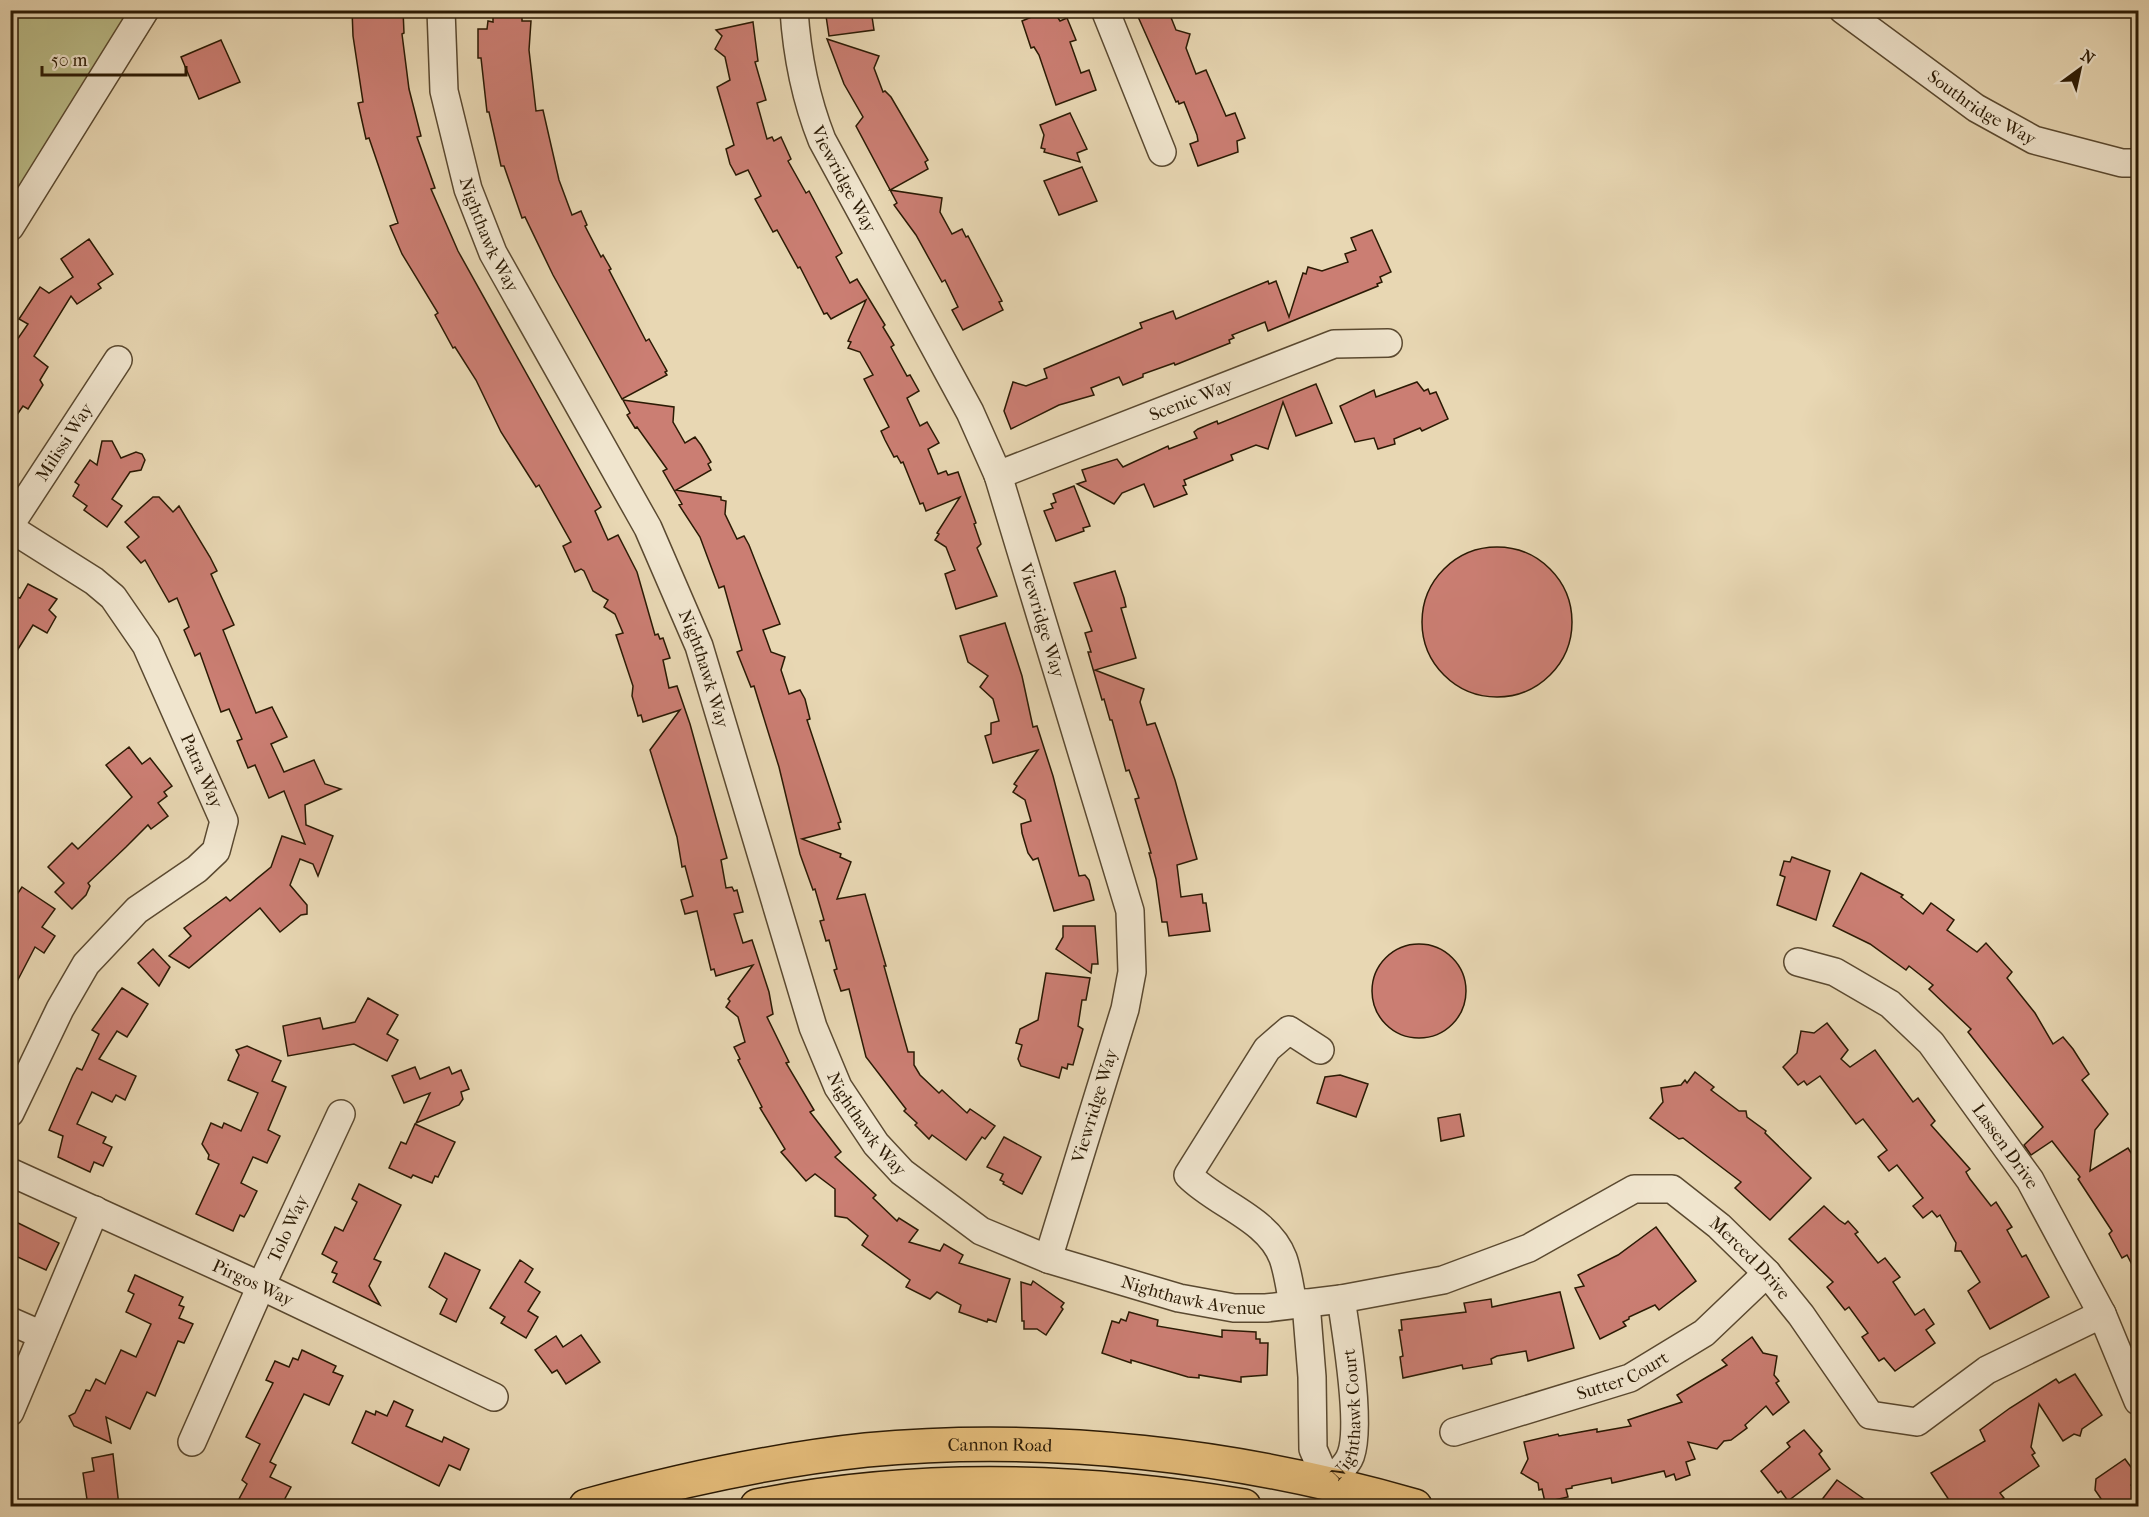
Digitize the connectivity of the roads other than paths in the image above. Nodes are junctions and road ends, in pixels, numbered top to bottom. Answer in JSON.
{"nodes":[{"id":1,"x":145,"y":10,"type":"edge"},
{"id":2,"x":441,"y":10,"type":"edge"},
{"id":3,"x":794,"y":10,"type":"edge"},
{"id":4,"x":1105,"y":10,"type":"edge"},
{"id":5,"x":1844,"y":10,"type":"edge"},
{"id":6,"x":1162,"y":152,"type":"dead end"},
{"id":7,"x":2139,"y":163,"type":"edge"},
{"id":8,"x":10,"y":227,"type":"edge"},
{"id":9,"x":1388,"y":343,"type":"dead end"},
{"id":10,"x":118,"y":360,"type":"dead end"},
{"id":11,"x":998,"y":475,"type":"junction"},
{"id":12,"x":10,"y":527,"type":"edge"},
{"id":13,"x":1798,"y":962,"type":"dead end"},
{"id":14,"x":1320,"y":1050,"type":"dead end"},
{"id":15,"x":10,"y":1113,"type":"edge"},
{"id":16,"x":341,"y":1114,"type":"dead end"},
{"id":17,"x":10,"y":1172,"type":"edge"},
{"id":18,"x":94,"y":1210,"type":"junction"},
{"id":19,"x":1048,"y":1259,"type":"junction"},
{"id":20,"x":1767,"y":1273,"type":"junction"},
{"id":21,"x":261,"y":1286,"type":"junction"},
{"id":22,"x":1341,"y":1299,"type":"junction"},
{"id":23,"x":1300,"y":1303,"type":"junction"},
{"id":24,"x":2102,"y":1314,"type":"junction"},
{"id":25,"x":10,"y":1321,"type":"edge"},
{"id":26,"x":42,"y":1335,"type":"junction"},
{"id":27,"x":494,"y":1397,"type":"dead end"},
{"id":28,"x":2139,"y":1401,"type":"edge"},
{"id":29,"x":10,"y":1412,"type":"edge"},
{"id":30,"x":1454,"y":1432,"type":"dead end"},
{"id":31,"x":192,"y":1442,"type":"dead end"},
{"id":32,"x":1326,"y":1495,"type":"edge"},
{"id":33,"x":586,"y":1506,"type":"edge"},
{"id":34,"x":757,"y":1506,"type":"edge"},
{"id":35,"x":1244,"y":1506,"type":"edge"},
{"id":36,"x":1415,"y":1506,"type":"edge"}],
"edges":[{"from":1,"to":8,"type":"street"},
{"from":2,"to":19,"type":"street","name":"Nighthawk Way"},
{"from":3,"to":11,"type":"street","name":"Viewridge Way"},
{"from":4,"to":6,"type":"street"},
{"from":5,"to":7,"type":"street","name":"Southridge Way"},
{"from":9,"to":11,"type":"street","name":"Scenic Way"},
{"from":10,"to":12,"type":"street","name":"Milissi Way"},
{"from":11,"to":19,"type":"street","name":"Viewridge Way"},
{"from":12,"to":15,"type":"street","name":"Patra Way"},
{"from":13,"to":24,"type":"street","name":"Lassen Drive"},
{"from":14,"to":23,"type":"street","name":"Nighthawk Court"},
{"from":16,"to":21,"type":"street","name":"Tolo Way"},
{"from":17,"to":18,"type":"street","name":"Pirgos Way"},
{"from":18,"to":21,"type":"street","name":"Pirgos Way"},
{"from":18,"to":26,"type":"street"},
{"from":19,"to":23,"type":"street","name":"Nighthawk Avenue"},
{"from":20,"to":22,"type":"street","name":"Merced Drive"},
{"from":20,"to":24,"type":"street","name":"Merced Drive"},
{"from":20,"to":30,"type":"street","name":"Sutter Court"},
{"from":21,"to":27,"type":"street","name":"Pirgos Way"},
{"from":21,"to":31,"type":"street","name":"Tolo Way"},
{"from":22,"to":23,"type":"street","name":"Nighthawk Avenue"},
{"from":22,"to":32,"type":"street","name":"Nighthawk Court"},
{"from":23,"to":32,"type":"street","name":"Nighthawk Court"},
{"from":24,"to":28,"type":"street","name":"Lassen Drive"},
{"from":25,"to":26,"type":"street"},
{"from":26,"to":29,"type":"street"},
{"from":32,"to":33,"type":"main road","name":"Cannon Road"},
{"from":32,"to":36,"type":"main road","name":"Cannon Road"},
{"from":34,"to":35,"type":"main road","name":"Cannon Road"}]}
